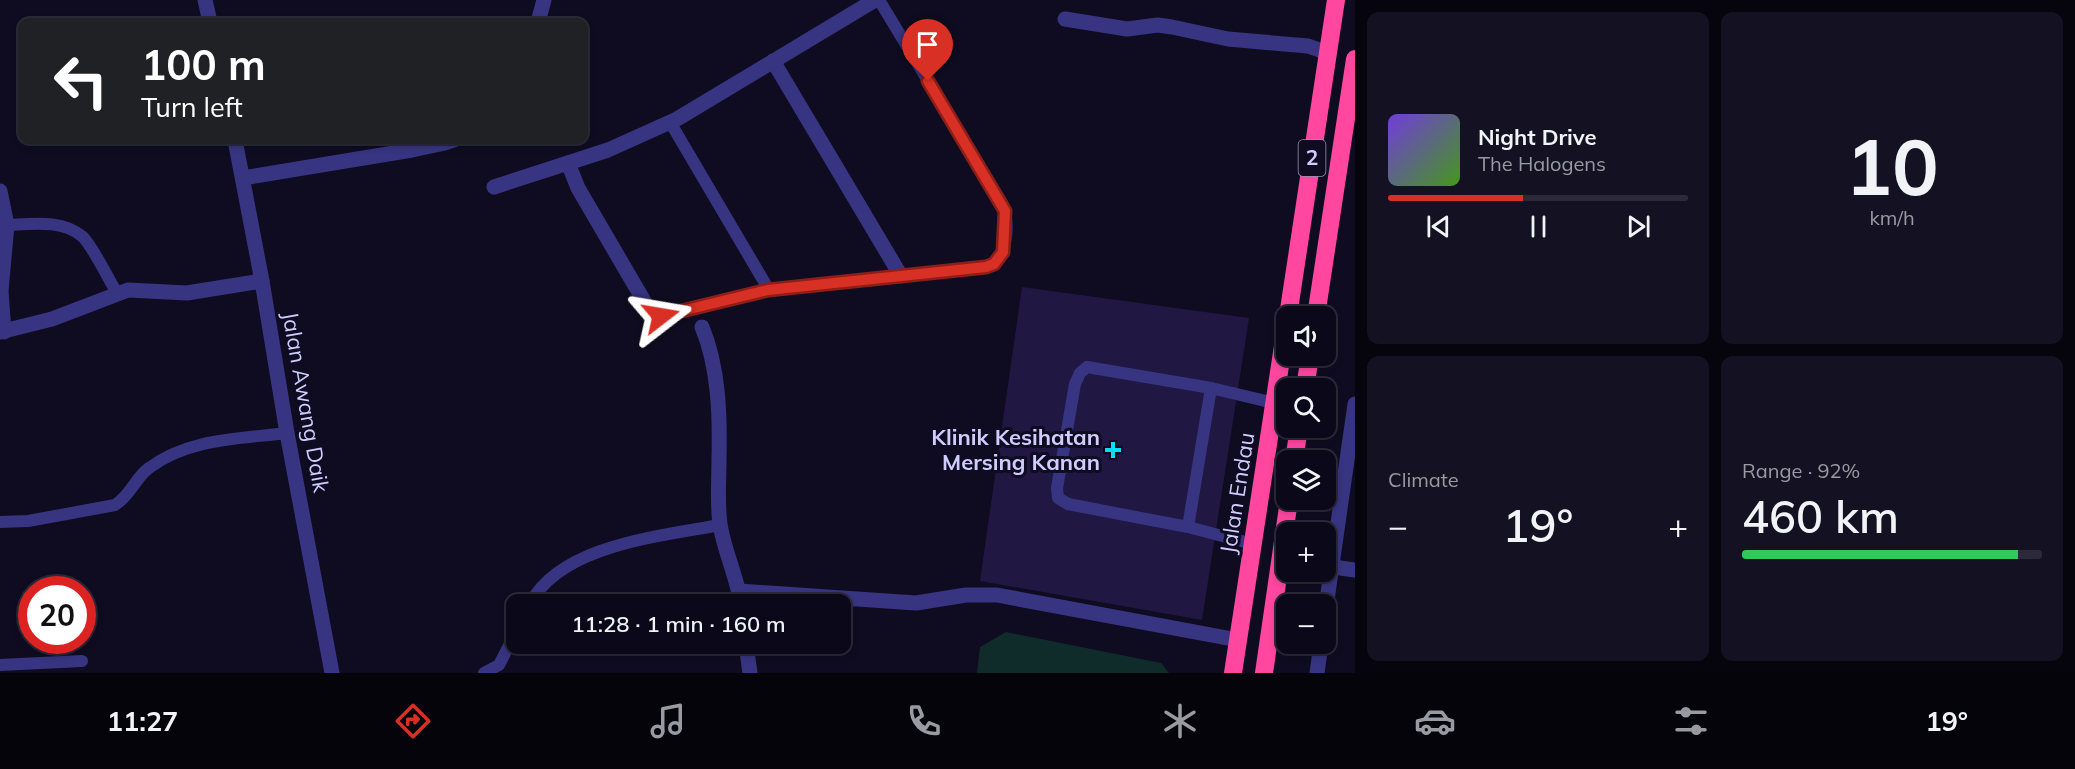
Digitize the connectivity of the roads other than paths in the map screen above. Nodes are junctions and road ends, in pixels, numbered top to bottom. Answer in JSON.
{"nodes":[{"id":1,"x":205,"y":0,"type":"edge"},
{"id":2,"x":544,"y":0,"type":"edge"},
{"id":3,"x":877,"y":0,"type":"edge"},
{"id":4,"x":1336,"y":0,"type":"edge"},
{"id":5,"x":209,"y":18,"type":"edge"},
{"id":6,"x":539,"y":18,"type":"edge"},
{"id":7,"x":1065,"y":19,"type":"dead end"},
{"id":8,"x":1328,"y":53,"type":"junction"},
{"id":9,"x":1355,"y":59,"type":"edge"},
{"id":10,"x":773,"y":61,"type":"junction"},
{"id":11,"x":670,"y":122,"type":"junction"},
{"id":12,"x":1350,"y":132,"type":"edge"},
{"id":13,"x":236,"y":144,"type":"edge"},
{"id":14,"x":445,"y":144,"type":"edge"},
{"id":15,"x":568,"y":163,"type":"junction"},
{"id":16,"x":243,"y":178,"type":"junction"},
{"id":17,"x":494,"y":187,"type":"dead end"},
{"id":18,"x":0,"y":191,"type":"edge"},
{"id":19,"x":7,"y":225,"type":"junction"},
{"id":20,"x":901,"y":276,"type":"junction"},
{"id":21,"x":262,"y":280,"type":"junction"},
{"id":22,"x":768,"y":290,"type":"junction"},
{"id":23,"x":117,"y":293,"type":"junction"},
{"id":24,"x":1289,"y":306,"type":"edge"},
{"id":25,"x":1318,"y":306,"type":"edge"},
{"id":26,"x":655,"y":315,"type":"joint"},
{"id":27,"x":702,"y":327,"type":"dead end"},
{"id":28,"x":2,"y":332,"type":"edge"},
{"id":29,"x":1280,"y":366,"type":"edge"},
{"id":30,"x":1211,"y":388,"type":"junction"},
{"id":31,"x":1274,"y":403,"type":"junction"},
{"id":32,"x":1355,"y":404,"type":"edge"},
{"id":33,"x":287,"y":433,"type":"junction"},
{"id":34,"x":0,"y":522,"type":"edge"},
{"id":35,"x":1336,"y":523,"type":"edge"},
{"id":36,"x":720,"y":525,"type":"junction"},
{"id":37,"x":1188,"y":527,"type":"junction"},
{"id":38,"x":1253,"y":544,"type":"junction"},
{"id":39,"x":1336,"y":568,"type":"edge"},
{"id":40,"x":1355,"y":570,"type":"edge"},
{"id":41,"x":1280,"y":582,"type":"edge"},
{"id":42,"x":535,"y":594,"type":"edge"},
{"id":43,"x":739,"y":594,"type":"edge"},
{"id":44,"x":851,"y":601,"type":"edge"},
{"id":45,"x":1238,"y":640,"type":"junction"},
{"id":46,"x":506,"y":651,"type":"edge"},
{"id":47,"x":747,"y":654,"type":"edge"},
{"id":48,"x":1320,"y":654,"type":"edge"},
{"id":49,"x":82,"y":661,"type":"dead end"},
{"id":50,"x":0,"y":665,"type":"edge"},
{"id":51,"x":333,"y":673,"type":"edge"},
{"id":52,"x":484,"y":673,"type":"edge"},
{"id":53,"x":750,"y":673,"type":"edge"},
{"id":54,"x":1233,"y":673,"type":"edge"},
{"id":55,"x":1264,"y":673,"type":"edge"},
{"id":56,"x":1317,"y":673,"type":"edge"}],
"edges":[{"from":1,"to":5,"type":"street"},
{"from":2,"to":6,"type":"street"},
{"from":3,"to":10,"type":"street"},
{"from":3,"to":20,"type":"lane"},
{"from":4,"to":8,"type":"highway","name":"Jalan Endau","number":"2"},
{"from":7,"to":8,"type":"street"},
{"from":8,"to":24,"type":"highway","name":"Jalan Endau","number":"2"},
{"from":9,"to":12,"type":"highway"},
{"from":10,"to":11,"type":"street"},
{"from":10,"to":20,"type":"street"},
{"from":11,"to":15,"type":"street"},
{"from":11,"to":22,"type":"lane"},
{"from":12,"to":25,"type":"highway"},
{"from":13,"to":16,"type":"street","name":"Jalan Awang Daik"},
{"from":14,"to":16,"type":"street"},
{"from":15,"to":17,"type":"street"},
{"from":15,"to":26,"type":"street"},
{"from":16,"to":21,"type":"street","name":"Jalan Awang Daik"},
{"from":18,"to":19,"type":"street"},
{"from":19,"to":23,"type":"lane"},
{"from":19,"to":28,"type":"street"},
{"from":20,"to":22,"type":"lane"},
{"from":21,"to":23,"type":"street"},
{"from":21,"to":33,"type":"street","name":"Jalan Awang Daik"},
{"from":22,"to":26,"type":"lane"},
{"from":23,"to":28,"type":"street"},
{"from":27,"to":36,"type":"street"},
{"from":29,"to":31,"type":"highway","name":"Jalan Endau","number":"2"},
{"from":30,"to":31,"type":"lane"},
{"from":30,"to":37,"type":"lane"},
{"from":30,"to":37,"type":"lane"},
{"from":31,"to":38,"type":"highway","name":"Jalan Endau","number":"2"},
{"from":32,"to":35,"type":"street"},
{"from":33,"to":34,"type":"lane"},
{"from":33,"to":51,"type":"street","name":"Jalan Awang Daik"},
{"from":36,"to":42,"type":"lane"},
{"from":36,"to":43,"type":"street"},
{"from":37,"to":38,"type":"lane"},
{"from":38,"to":45,"type":"highway","name":"Jalan Endau","number":"2"},
{"from":39,"to":40,"type":"street"},
{"from":41,"to":55,"type":"highway"},
{"from":44,"to":45,"type":"street"},
{"from":45,"to":54,"type":"highway","name":"Jalan Endau"},
{"from":46,"to":52,"type":"lane"},
{"from":47,"to":53,"type":"street"},
{"from":48,"to":56,"type":"street"},
{"from":49,"to":50,"type":"lane"}]}
